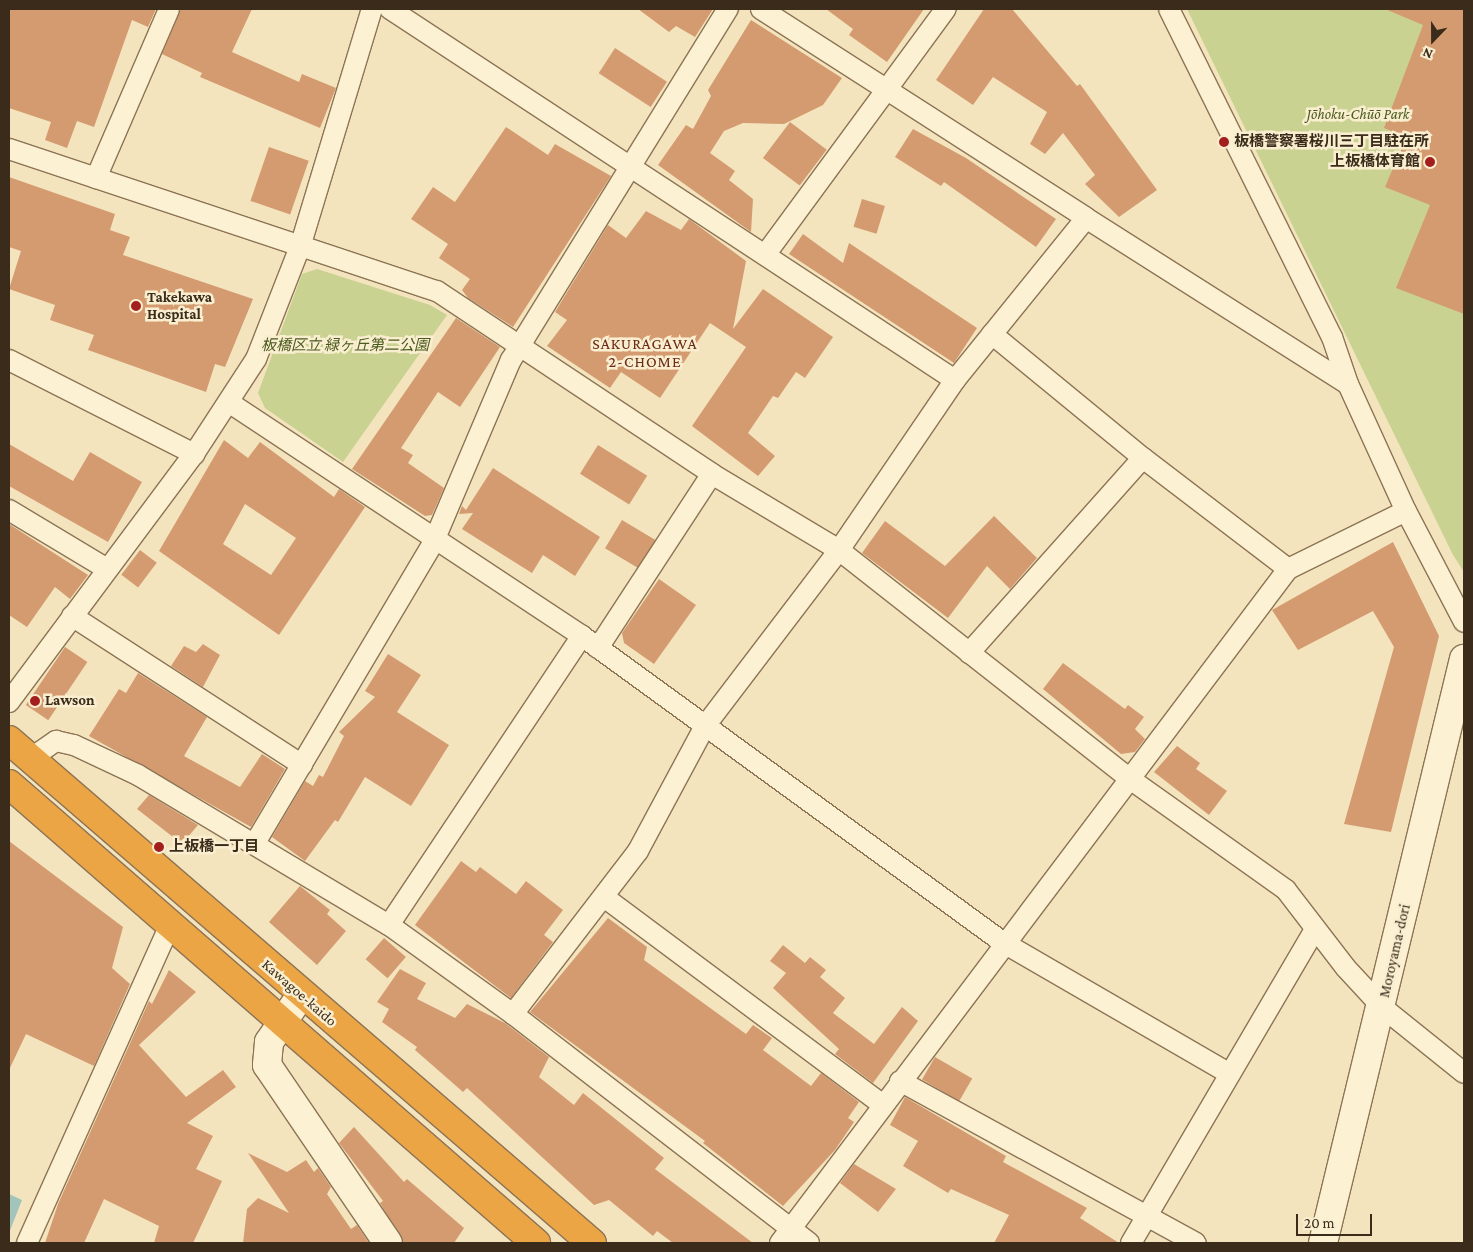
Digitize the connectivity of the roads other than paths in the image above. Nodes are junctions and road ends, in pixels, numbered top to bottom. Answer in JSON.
{"nodes":[{"id":1,"x":169,"y":9,"type":"edge"},
{"id":2,"x":372,"y":9,"type":"edge"},
{"id":3,"x":390,"y":9,"type":"edge"},
{"id":4,"x":728,"y":9,"type":"edge"},
{"id":5,"x":762,"y":9,"type":"edge"},
{"id":6,"x":946,"y":9,"type":"edge"},
{"id":7,"x":1169,"y":9,"type":"edge"},
{"id":8,"x":887,"y":90,"type":"junction"},
{"id":9,"x":9,"y":149,"type":"edge"},
{"id":10,"x":631,"y":167,"type":"junction"},
{"id":11,"x":96,"y":178,"type":"junction"},
{"id":12,"x":1086,"y":218,"type":"junction"},
{"id":13,"x":300,"y":247,"type":"junction"},
{"id":14,"x":765,"y":255,"type":"junction"},
{"id":15,"x":992,"y":334,"type":"junction"},
{"id":16,"x":520,"y":346,"type":"junction"},
{"id":17,"x":9,"y":360,"type":"edge"},
{"id":18,"x":955,"y":380,"type":"junction"},
{"id":19,"x":1348,"y":384,"type":"junction"},
{"id":20,"x":230,"y":403,"type":"junction"},
{"id":21,"x":194,"y":454,"type":"junction"},
{"id":22,"x":1144,"y":458,"type":"junction"},
{"id":23,"x":712,"y":474,"type":"junction"},
{"id":24,"x":9,"y":510,"type":"edge"},
{"id":25,"x":1406,"y":511,"type":"junction"},
{"id":26,"x":434,"y":541,"type":"junction"},
{"id":27,"x":839,"y":550,"type":"junction"},
{"id":28,"x":107,"y":569,"type":"junction"},
{"id":29,"x":1288,"y":569,"type":"junction"},
{"id":30,"x":72,"y":616,"type":"junction"},
{"id":31,"x":1464,"y":622,"type":"edge"},
{"id":32,"x":590,"y":642,"type":"junction"},
{"id":33,"x":969,"y":654,"type":"junction"},
{"id":34,"x":1464,"y":659,"type":"edge"},
{"id":35,"x":9,"y":702,"type":"edge"},
{"id":36,"x":705,"y":726,"type":"junction"},
{"id":37,"x":9,"y":740,"type":"edge"},
{"id":38,"x":30,"y":759,"type":"junction"},
{"id":39,"x":302,"y":765,"type":"junction"},
{"id":40,"x":1130,"y":779,"type":"junction"},
{"id":41,"x":9,"y":784,"type":"edge"},
{"id":42,"x":255,"y":843,"type":"junction"},
{"id":43,"x":604,"y":897,"type":"junction"},
{"id":44,"x":170,"y":925,"type":"junction"},
{"id":45,"x":389,"y":925,"type":"junction"},
{"id":46,"x":1315,"y":929,"type":"junction"},
{"id":47,"x":1004,"y":943,"type":"junction"},
{"id":48,"x":301,"y":995,"type":"junction"},
{"id":49,"x":1382,"y":1007,"type":"junction"},
{"id":50,"x":513,"y":1014,"type":"junction"},
{"id":51,"x":280,"y":1020,"type":"junction"},
{"id":52,"x":1464,"y":1073,"type":"edge"},
{"id":53,"x":1230,"y":1074,"type":"junction"},
{"id":54,"x":900,"y":1081,"type":"junction"},
{"id":55,"x":883,"y":1105,"type":"junction"},
{"id":56,"x":1147,"y":1216,"type":"junction"},
{"id":57,"x":785,"y":1236,"type":"edge"},
{"id":58,"x":27,"y":1243,"type":"edge"},
{"id":59,"x":388,"y":1243,"type":"edge"},
{"id":60,"x":536,"y":1243,"type":"edge"},
{"id":61,"x":592,"y":1243,"type":"edge"},
{"id":62,"x":809,"y":1243,"type":"edge"},
{"id":63,"x":1131,"y":1243,"type":"edge"},
{"id":64,"x":1196,"y":1243,"type":"edge"},
{"id":65,"x":1323,"y":1243,"type":"edge"}],
"edges":[{"from":1,"to":11,"type":"street"},
{"from":2,"to":13,"type":"street"},
{"from":3,"to":10,"type":"street"},
{"from":4,"to":10,"type":"street"},
{"from":5,"to":8,"type":"street"},
{"from":6,"to":8,"type":"street"},
{"from":7,"to":19,"type":"street"},
{"from":8,"to":12,"type":"street"},
{"from":8,"to":14,"type":"street"},
{"from":9,"to":11,"type":"street"},
{"from":10,"to":14,"type":"street"},
{"from":10,"to":16,"type":"street"},
{"from":11,"to":13,"type":"street"},
{"from":12,"to":15,"type":"street"},
{"from":12,"to":19,"type":"street"},
{"from":13,"to":16,"type":"street"},
{"from":13,"to":20,"type":"street"},
{"from":14,"to":18,"type":"street"},
{"from":15,"to":18,"type":"street"},
{"from":15,"to":22,"type":"street"},
{"from":16,"to":23,"type":"street"},
{"from":16,"to":26,"type":"street"},
{"from":17,"to":21,"type":"street"},
{"from":18,"to":27,"type":"street"},
{"from":19,"to":25,"type":"street"},
{"from":20,"to":21,"type":"street"},
{"from":20,"to":26,"type":"street"},
{"from":21,"to":28,"type":"street"},
{"from":22,"to":29,"type":"street"},
{"from":22,"to":33,"type":"street"},
{"from":23,"to":27,"type":"street"},
{"from":23,"to":32,"type":"street"},
{"from":24,"to":28,"type":"street"},
{"from":25,"to":29,"type":"street"},
{"from":25,"to":31,"type":"street"},
{"from":26,"to":32,"type":"street"},
{"from":26,"to":39,"type":"street"},
{"from":27,"to":33,"type":"street"},
{"from":27,"to":36,"type":"street"},
{"from":28,"to":30,"type":"street"},
{"from":29,"to":40,"type":"street"},
{"from":30,"to":35,"type":"street"},
{"from":30,"to":39,"type":"street"},
{"from":32,"to":36,"type":"street"},
{"from":32,"to":45,"type":"street"},
{"from":33,"to":40,"type":"street"},
{"from":34,"to":49,"type":"street","name":"Moroyama-dori"},
{"from":36,"to":43,"type":"street"},
{"from":36,"to":47,"type":"street"},
{"from":37,"to":38,"type":"highway","name":"Kawagoe-kaido"},
{"from":38,"to":42,"type":"street"},
{"from":38,"to":48,"type":"highway","name":"Kawagoe-kaido"},
{"from":39,"to":42,"type":"street"},
{"from":40,"to":46,"type":"street"},
{"from":40,"to":47,"type":"street"},
{"from":41,"to":44,"type":"highway"},
{"from":42,"to":45,"type":"street"},
{"from":43,"to":50,"type":"street"},
{"from":43,"to":55,"type":"street"},
{"from":44,"to":51,"type":"highway"},
{"from":44,"to":58,"type":"street"},
{"from":45,"to":50,"type":"street"},
{"from":46,"to":49,"type":"street"},
{"from":46,"to":53,"type":"street"},
{"from":47,"to":53,"type":"street"},
{"from":47,"to":54,"type":"street"},
{"from":48,"to":51,"type":"street"},
{"from":48,"to":61,"type":"highway","name":"Kawagoe-kaido"},
{"from":49,"to":52,"type":"street"},
{"from":49,"to":65,"type":"street","name":"Moroyama-dori"},
{"from":50,"to":57,"type":"street"},
{"from":51,"to":59,"type":"street"},
{"from":51,"to":60,"type":"highway"},
{"from":53,"to":56,"type":"street"},
{"from":54,"to":55,"type":"street"},
{"from":54,"to":56,"type":"street"},
{"from":55,"to":57,"type":"street"},
{"from":56,"to":63,"type":"street"},
{"from":56,"to":64,"type":"street"},
{"from":57,"to":62,"type":"street"}]}
